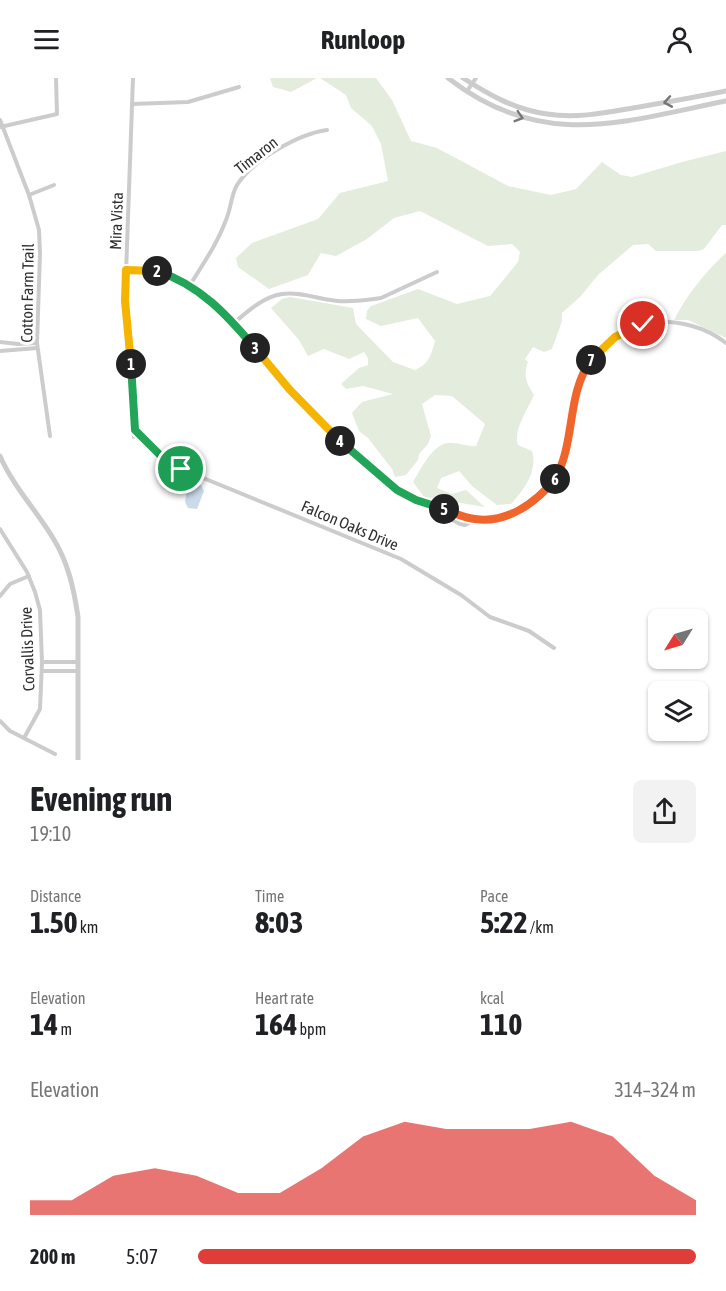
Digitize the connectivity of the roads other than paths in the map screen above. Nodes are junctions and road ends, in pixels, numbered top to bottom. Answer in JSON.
{"nodes":[{"id":1,"x":56,"y":78,"type":"edge"},
{"id":2,"x":133,"y":78,"type":"edge"},
{"id":3,"x":448,"y":78,"type":"edge"},
{"id":4,"x":463,"y":78,"type":"edge"},
{"id":5,"x":474,"y":81,"type":"edge"},
{"id":6,"x":239,"y":87,"type":"dead end"},
{"id":7,"x":726,"y":91,"type":"edge"},
{"id":8,"x":466,"y":92,"type":"junction"},
{"id":9,"x":726,"y":101,"type":"edge"},
{"id":10,"x":132,"y":104,"type":"junction"},
{"id":11,"x":0,"y":120,"type":"edge"},
{"id":12,"x":1,"y":127,"type":"edge"},
{"id":13,"x":327,"y":130,"type":"dead end"},
{"id":14,"x":54,"y":185,"type":"dead end"},
{"id":15,"x":29,"y":195,"type":"junction"},
{"id":16,"x":126,"y":270,"type":"junction"},
{"id":17,"x":437,"y":272,"type":"dead end"},
{"id":18,"x":190,"y":285,"type":"junction"},
{"id":19,"x":234,"y":323,"type":"junction"},
{"id":20,"x":0,"y":342,"type":"edge"},
{"id":21,"x":726,"y":343,"type":"edge"},
{"id":22,"x":37,"y":345,"type":"junction"},
{"id":23,"x":0,"y":351,"type":"edge"},
{"id":24,"x":135,"y":430,"type":"junction"},
{"id":25,"x":50,"y":436,"type":"dead end"},
{"id":26,"x":134,"y":437,"type":"dead end"},
{"id":27,"x":0,"y":456,"type":"edge"},
{"id":28,"x":416,"y":500,"type":"junction"},
{"id":29,"x":476,"y":520,"type":"junction"},
{"id":30,"x":0,"y":529,"type":"edge"},
{"id":31,"x":29,"y":576,"type":"junction"},
{"id":32,"x":0,"y":596,"type":"edge"},
{"id":33,"x":554,"y":648,"type":"dead end"},
{"id":34,"x":42,"y":662,"type":"junction"},
{"id":35,"x":78,"y":662,"type":"junction"},
{"id":36,"x":42,"y":671,"type":"junction"},
{"id":37,"x":78,"y":671,"type":"junction"},
{"id":38,"x":0,"y":721,"type":"edge"},
{"id":39,"x":24,"y":738,"type":"junction"},
{"id":40,"x":55,"y":754,"type":"dead end"},
{"id":41,"x":78,"y":760,"type":"edge"}],
"edges":[{"from":1,"to":12,"type":"street"},
{"from":2,"to":10,"type":"street","name":"Mira Vista"},
{"from":3,"to":8,"type":"street"},
{"from":4,"to":5,"type":"street"},
{"from":7,"to":5,"type":"street","one_way":true},
{"from":5,"to":8,"type":"street"},
{"from":6,"to":10,"type":"street"},
{"from":8,"to":9,"type":"street","one_way":true},
{"from":10,"to":16,"type":"street","name":"Mira Vista"},
{"from":11,"to":12,"type":"street","name":"Cotton Farm Trail"},
{"from":12,"to":15,"type":"street","name":"Cotton Farm Trail"},
{"from":13,"to":18,"type":"street","name":"Timaron"},
{"from":14,"to":15,"type":"street"},
{"from":15,"to":22,"type":"street","name":"Cotton Farm Trail"},
{"from":16,"to":18,"type":"street"},
{"from":16,"to":24,"type":"street","name":"Mira Vista"},
{"from":17,"to":19,"type":"street"},
{"from":18,"to":19,"type":"street"},
{"from":19,"to":28,"type":"street"},
{"from":20,"to":22,"type":"street"},
{"from":21,"to":29,"type":"street"},
{"from":22,"to":23,"type":"street"},
{"from":22,"to":25,"type":"street","name":"Cotton Farm Trail"},
{"from":24,"to":26,"type":"street","name":"Mira Vista"},
{"from":24,"to":33,"type":"street","name":"Falcon Oaks Drive"},
{"from":27,"to":35,"type":"street"},
{"from":28,"to":29,"type":"street"},
{"from":28,"to":29,"type":"street"},
{"from":30,"to":31,"type":"street","name":"Corvallis Drive"},
{"from":31,"to":32,"type":"street"},
{"from":31,"to":34,"type":"street","name":"Corvallis Drive"},
{"from":34,"to":35,"type":"street"},
{"from":34,"to":36,"type":"street","name":"Corvallis Drive"},
{"from":35,"to":37,"type":"street"},
{"from":36,"to":37,"type":"street"},
{"from":36,"to":39,"type":"street","name":"Corvallis Drive"},
{"from":37,"to":41,"type":"street"},
{"from":38,"to":39,"type":"street"},
{"from":39,"to":40,"type":"street"}]}
